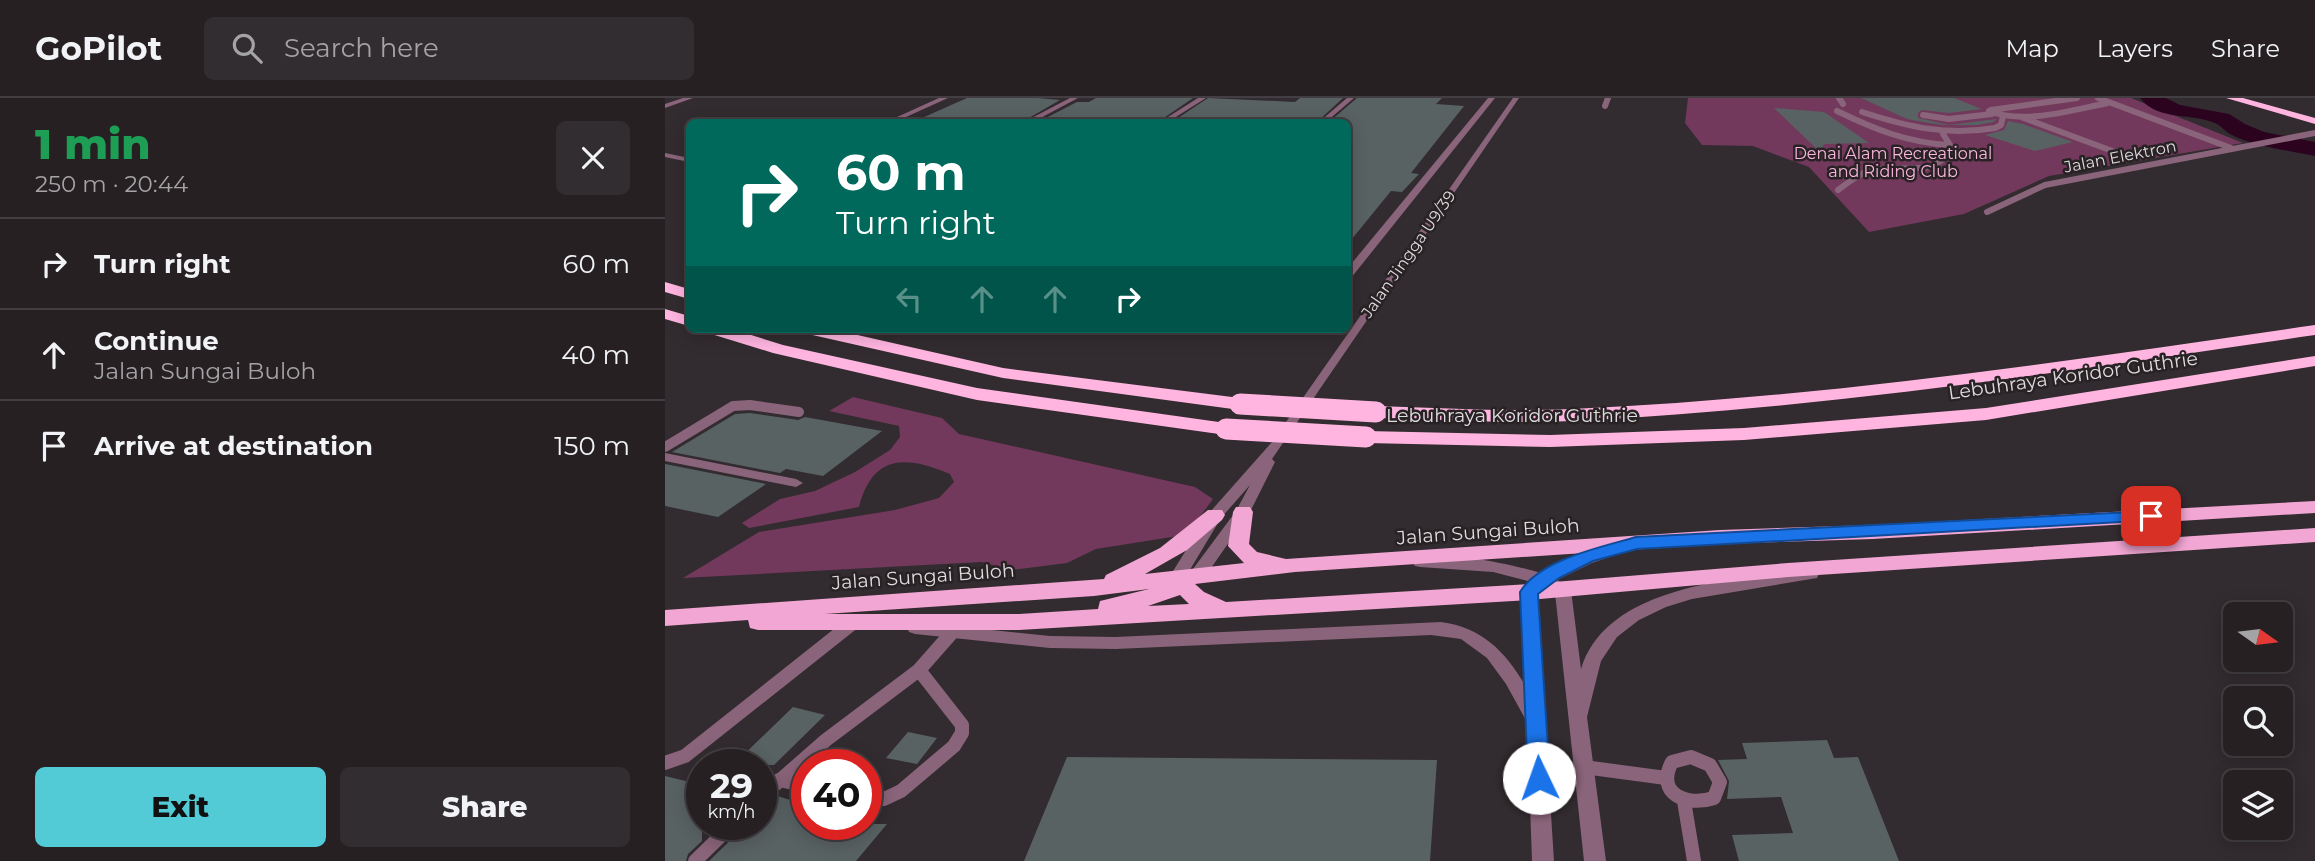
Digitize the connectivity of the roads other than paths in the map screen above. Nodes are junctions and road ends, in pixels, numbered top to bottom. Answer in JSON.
{"nodes":[{"id":1,"x":690,"y":98,"type":"edge"},
{"id":2,"x":945,"y":98,"type":"edge"},
{"id":3,"x":1075,"y":98,"type":"edge"},
{"id":4,"x":1203,"y":98,"type":"edge"},
{"id":5,"x":1351,"y":98,"type":"edge"},
{"id":6,"x":1492,"y":98,"type":"edge"},
{"id":7,"x":1516,"y":98,"type":"edge"},
{"id":8,"x":1608,"y":98,"type":"edge"},
{"id":9,"x":2077,"y":98,"type":"edge"},
{"id":10,"x":2098,"y":98,"type":"edge"},
{"id":11,"x":2231,"y":98,"type":"edge"},
{"id":12,"x":2258,"y":98,"type":"edge"},
{"id":13,"x":2108,"y":103,"type":"junction"},
{"id":14,"x":665,"y":106,"type":"edge"},
{"id":15,"x":1605,"y":106,"type":"dead end"},
{"id":16,"x":1837,"y":111,"type":"dead end"},
{"id":17,"x":1862,"y":112,"type":"dead end"},
{"id":18,"x":2315,"y":112,"type":"edge"},
{"id":19,"x":1992,"y":114,"type":"junction"},
{"id":20,"x":1923,"y":115,"type":"dead end"},
{"id":21,"x":2003,"y":116,"type":"junction"},
{"id":22,"x":2019,"y":116,"type":"junction"},
{"id":23,"x":897,"y":119,"type":"edge"},
{"id":24,"x":1034,"y":119,"type":"edge"},
{"id":25,"x":1169,"y":119,"type":"edge"},
{"id":26,"x":1326,"y":119,"type":"edge"},
{"id":27,"x":2315,"y":121,"type":"edge"},
{"id":28,"x":2315,"y":133,"type":"edge"},
{"id":29,"x":1943,"y":134,"type":"junction"},
{"id":30,"x":1950,"y":145,"type":"junction"},
{"id":31,"x":2234,"y":149,"type":"junction"},
{"id":32,"x":2115,"y":152,"type":"dead end"},
{"id":33,"x":665,"y":155,"type":"edge"},
{"id":34,"x":686,"y":159,"type":"edge"},
{"id":35,"x":1838,"y":190,"type":"dead end"},
{"id":36,"x":1987,"y":212,"type":"dead end"},
{"id":37,"x":1351,"y":271,"type":"edge"},
{"id":38,"x":665,"y":287,"type":"edge"},
{"id":39,"x":686,"y":293,"type":"edge"},
{"id":40,"x":665,"y":314,"type":"edge"},
{"id":41,"x":686,"y":320,"type":"edge"},
{"id":42,"x":2315,"y":330,"type":"edge"},
{"id":43,"x":727,"y":333,"type":"edge"},
{"id":44,"x":826,"y":333,"type":"edge"},
{"id":45,"x":2315,"y":361,"type":"edge"},
{"id":46,"x":799,"y":412,"type":"dead end"},
{"id":47,"x":1277,"y":445,"type":"junction"},
{"id":48,"x":665,"y":447,"type":"edge"},
{"id":49,"x":665,"y":457,"type":"edge"},
{"id":50,"x":796,"y":483,"type":"dead end"},
{"id":51,"x":2315,"y":506,"type":"edge"},
{"id":52,"x":1243,"y":512,"type":"junction"},
{"id":53,"x":1215,"y":515,"type":"junction"},
{"id":54,"x":2315,"y":535,"type":"edge"},
{"id":55,"x":1636,"y":543,"type":"junction"},
{"id":56,"x":1387,"y":561,"type":"junction"},
{"id":57,"x":1295,"y":565,"type":"junction"},
{"id":58,"x":1860,"y":566,"type":"junction"},
{"id":59,"x":1185,"y":581,"type":"junction"},
{"id":60,"x":1545,"y":587,"type":"junction"},
{"id":61,"x":1094,"y":588,"type":"junction"},
{"id":62,"x":1226,"y":611,"type":"junction"},
{"id":63,"x":665,"y":620,"type":"edge"},
{"id":64,"x":854,"y":622,"type":"junction"},
{"id":65,"x":1019,"y":622,"type":"junction"},
{"id":66,"x":956,"y":627,"type":"junction"},
{"id":67,"x":919,"y":670,"type":"junction"},
{"id":68,"x":1536,"y":722,"type":"junction"},
{"id":69,"x":1579,"y":723,"type":"junction"},
{"id":70,"x":665,"y":763,"type":"edge"},
{"id":71,"x":1584,"y":767,"type":"junction"},
{"id":72,"x":1665,"y":778,"type":"junction"},
{"id":73,"x":779,"y":780,"type":"joint"},
{"id":74,"x":791,"y":783,"type":"edge"},
{"id":75,"x":882,"y":799,"type":"edge"},
{"id":76,"x":1684,"y":801,"type":"junction"},
{"id":77,"x":717,"y":840,"type":"edge"},
{"id":78,"x":695,"y":861,"type":"edge"},
{"id":79,"x":1543,"y":861,"type":"edge"},
{"id":80,"x":1595,"y":861,"type":"edge"},
{"id":81,"x":1694,"y":861,"type":"edge"}],
"edges":[{"from":1,"to":14,"type":"street"},
{"from":2,"to":23,"type":"street"},
{"from":3,"to":24,"type":"street"},
{"from":4,"to":25,"type":"street"},
{"from":5,"to":26,"type":"street"},
{"from":6,"to":37,"type":"street"},
{"from":7,"to":47,"type":"street","name":"Jalan Jingga U9/39"},
{"from":8,"to":15,"type":"lane"},
{"from":9,"to":19,"type":"lane"},
{"from":10,"to":13,"type":"lane"},
{"from":11,"to":27,"type":"highway"},
{"from":12,"to":18,"type":"highway"},
{"from":13,"to":22,"type":"lane"},
{"from":13,"to":31,"type":"lane"},
{"from":16,"to":30,"type":"lane"},
{"from":17,"to":29,"type":"lane"},
{"from":19,"to":20,"type":"lane"},
{"from":19,"to":21,"type":"lane"},
{"from":21,"to":22,"type":"lane"},
{"from":21,"to":29,"type":"lane"},
{"from":22,"to":32,"type":"lane"},
{"from":28,"to":31,"type":"lane","name":"Jalan Elektron"},
{"from":29,"to":30,"type":"lane"},
{"from":30,"to":35,"type":"lane"},
{"from":31,"to":36,"type":"lane","name":"Jalan Elektron"},
{"from":33,"to":34,"type":"street"},
{"from":38,"to":39,"type":"highway"},
{"from":40,"to":41,"type":"highway"},
{"from":42,"to":44,"type":"highway","name":"Lebuhraya Koridor Guthrie","bridge":true},
{"from":43,"to":45,"type":"highway","name":"Lebuhraya Koridor Guthrie","bridge":true},
{"from":46,"to":48,"type":"lane"},
{"from":47,"to":52,"type":"street","name":"Jalan Jingga U9/39"},
{"from":47,"to":53,"type":"street","name":"Jalan Jingga U9/39"},
{"from":49,"to":50,"type":"street"},
{"from":51,"to":55,"type":"highway","name":"Jalan Sungai Buloh"},
{"from":52,"to":57,"type":"highway"},
{"from":52,"to":59,"type":"street","name":"Jalan Jingga U9/39"},
{"from":53,"to":59,"type":"street","name":"Jalan Jingga U9/39"},
{"from":53,"to":61,"type":"highway"},
{"from":54,"to":58,"type":"highway","name":"Jalan Sungai Buloh"},
{"from":55,"to":56,"type":"highway","name":"Jalan Sungai Buloh"},
{"from":55,"to":60,"type":"street"},
{"from":56,"to":57,"type":"highway","name":"Jalan Sungai Buloh"},
{"from":56,"to":60,"type":"street"},
{"from":57,"to":59,"type":"highway","name":"Jalan Sungai Buloh"},
{"from":58,"to":60,"type":"highway","name":"Jalan Sungai Buloh"},
{"from":58,"to":69,"type":"street"},
{"from":59,"to":61,"type":"highway","name":"Jalan Sungai Buloh"},
{"from":59,"to":62,"type":"highway"},
{"from":59,"to":65,"type":"highway"},
{"from":60,"to":62,"type":"highway","name":"Jalan Sungai Buloh"},
{"from":60,"to":68,"type":"street"},
{"from":60,"to":69,"type":"street"},
{"from":61,"to":63,"type":"highway","name":"Jalan Sungai Buloh"},
{"from":62,"to":65,"type":"highway","name":"Jalan Sungai Buloh"},
{"from":63,"to":64,"type":"highway","name":"Jalan Sungai Buloh"},
{"from":64,"to":66,"type":"highway","name":"Jalan Sungai Buloh"},
{"from":64,"to":70,"type":"lane"},
{"from":65,"to":66,"type":"highway","name":"Jalan Sungai Buloh"},
{"from":66,"to":67,"type":"lane"},
{"from":66,"to":68,"type":"street"},
{"from":67,"to":73,"type":"lane"},
{"from":67,"to":75,"type":"lane"},
{"from":68,"to":79,"type":"street"},
{"from":69,"to":71,"type":"street"},
{"from":71,"to":72,"type":"lane"},
{"from":71,"to":80,"type":"street"},
{"from":72,"to":76,"type":"lane"},
{"from":72,"to":76,"type":"lane"},
{"from":73,"to":74,"type":"lane"},
{"from":76,"to":81,"type":"lane"},
{"from":77,"to":78,"type":"lane"}]}
